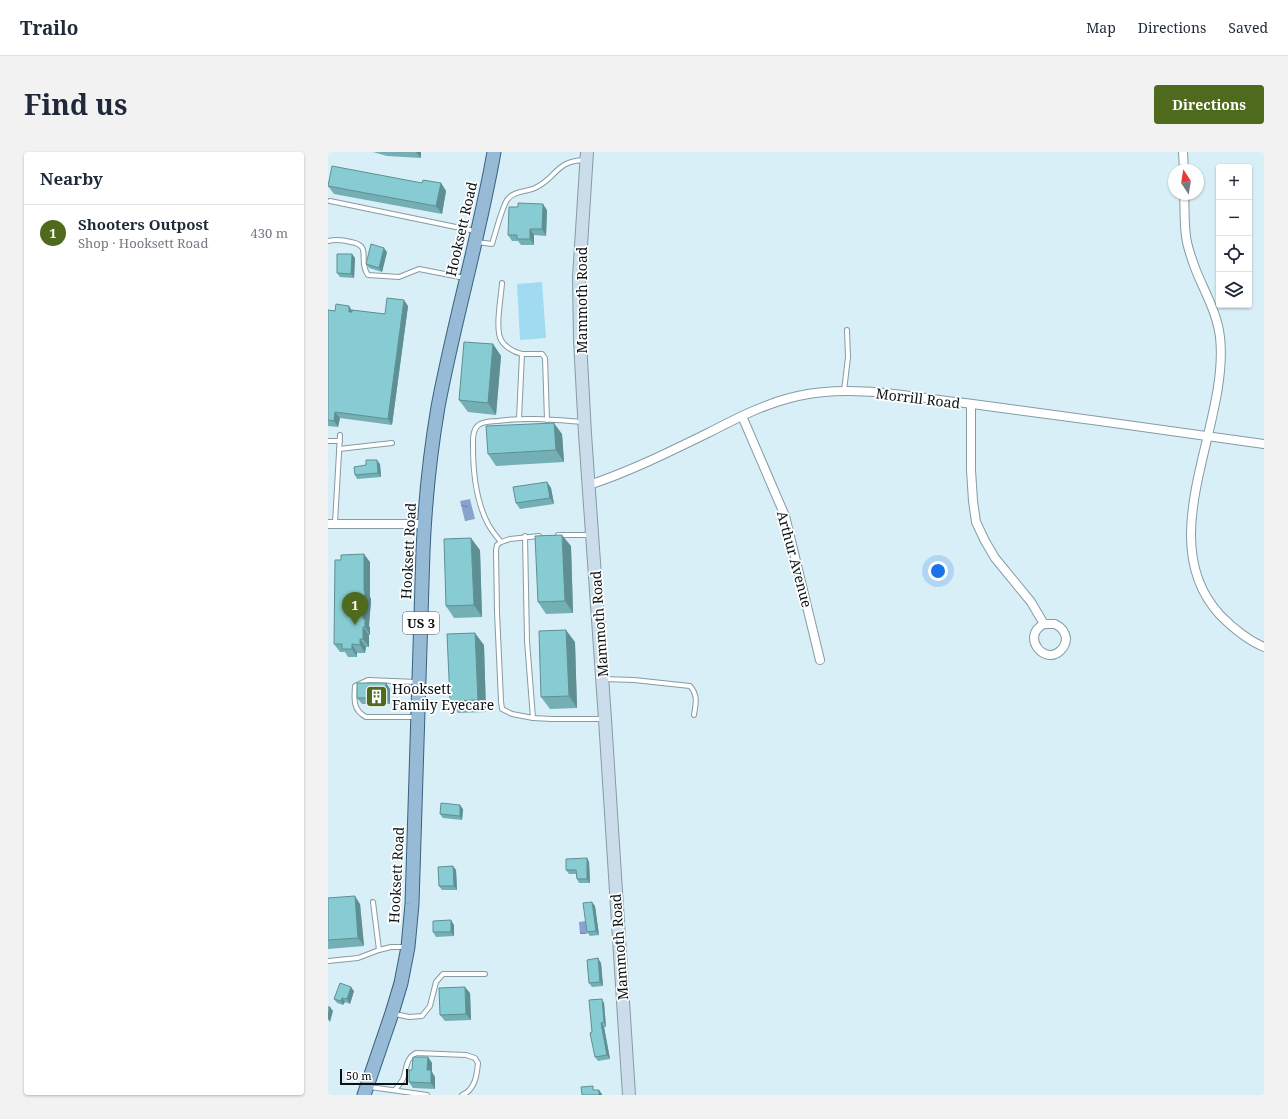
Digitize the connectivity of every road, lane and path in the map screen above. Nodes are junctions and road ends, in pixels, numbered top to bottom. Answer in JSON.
{"nodes":[{"id":1,"x":494,"y":152,"type":"edge"},
{"id":2,"x":1183,"y":152,"type":"edge"},
{"id":3,"x":587,"y":156,"type":"edge"},
{"id":4,"x":1184,"y":164,"type":"edge"},
{"id":5,"x":1184,"y":200,"type":"edge"},
{"id":6,"x":330,"y":201,"type":"dead end"},
{"id":7,"x":477,"y":236,"type":"junction"},
{"id":8,"x":328,"y":241,"type":"edge"},
{"id":9,"x":467,"y":278,"type":"junction"},
{"id":10,"x":502,"y":283,"type":"dead end"},
{"id":11,"x":847,"y":330,"type":"dead end"},
{"id":12,"x":522,"y":354,"type":"junction"},
{"id":13,"x":844,"y":390,"type":"junction"},
{"id":14,"x":971,"y":404,"type":"junction"},
{"id":15,"x":742,"y":416,"type":"junction"},
{"id":16,"x":520,"y":419,"type":"junction"},
{"id":17,"x":547,"y":420,"type":"junction"},
{"id":18,"x":584,"y":422,"type":"junction"},
{"id":19,"x":340,"y":435,"type":"dead end"},
{"id":20,"x":1208,"y":436,"type":"junction"},
{"id":21,"x":328,"y":441,"type":"edge"},
{"id":22,"x":340,"y":441,"type":"junction"},
{"id":23,"x":392,"y":443,"type":"dead end"},
{"id":24,"x":1264,"y":444,"type":"edge"},
{"id":25,"x":339,"y":449,"type":"junction"},
{"id":26,"x":589,"y":485,"type":"junction"},
{"id":27,"x":332,"y":524,"type":"edge"},
{"id":28,"x":424,"y":524,"type":"junction"},
{"id":29,"x":553,"y":535,"type":"edge"},
{"id":30,"x":593,"y":535,"type":"junction"},
{"id":31,"x":525,"y":536,"type":"junction"},
{"id":32,"x":546,"y":536,"type":"edge"},
{"id":33,"x":501,"y":542,"type":"junction"},
{"id":34,"x":1044,"y":624,"type":"dead end"},
{"id":35,"x":1264,"y":647,"type":"edge"},
{"id":36,"x":820,"y":660,"type":"dead end"},
{"id":37,"x":603,"y":679,"type":"junction"},
{"id":38,"x":420,"y":682,"type":"junction"},
{"id":39,"x":694,"y":714,"type":"dead end"},
{"id":40,"x":418,"y":717,"type":"junction"},
{"id":41,"x":533,"y":718,"type":"junction"},
{"id":42,"x":605,"y":719,"type":"junction"},
{"id":43,"x":373,"y":902,"type":"dead end"},
{"id":44,"x":408,"y":947,"type":"junction"},
{"id":45,"x":378,"y":950,"type":"junction"},
{"id":46,"x":328,"y":961,"type":"edge"},
{"id":47,"x":485,"y":974,"type":"dead end"},
{"id":48,"x":392,"y":1013,"type":"junction"},
{"id":49,"x":395,"y":1090,"type":"junction"},
{"id":50,"x":366,"y":1091,"type":"edge"},
{"id":51,"x":427,"y":1095,"type":"edge"},
{"id":52,"x":462,"y":1095,"type":"edge"},
{"id":53,"x":629,"y":1095,"type":"edge"}],
"edges":[{"from":1,"to":7,"type":"main road","name":"Hooksett Road","number":"US 3"},
{"from":2,"to":4,"type":"street"},
{"from":3,"to":7,"type":"lane"},
{"from":3,"to":18,"type":"main road","name":"Mammoth Road"},
{"from":5,"to":20,"type":"street"},
{"from":6,"to":7,"type":"lane"},
{"from":7,"to":9,"type":"main road","name":"Hooksett Road","number":"US 3"},
{"from":8,"to":9,"type":"lane"},
{"from":9,"to":28,"type":"main road","name":"Hooksett Road","number":"US 3"},
{"from":10,"to":12,"type":"lane"},
{"from":11,"to":13,"type":"lane"},
{"from":12,"to":16,"type":"lane"},
{"from":12,"to":17,"type":"lane"},
{"from":13,"to":14,"type":"street","name":"Morrill Road"},
{"from":13,"to":15,"type":"street","name":"Morrill Road"},
{"from":14,"to":20,"type":"street","name":"Morrill Road"},
{"from":14,"to":34,"type":"street"},
{"from":15,"to":26,"type":"street","name":"Morrill Road"},
{"from":15,"to":36,"type":"street","name":"Arthur Avenue"},
{"from":16,"to":17,"type":"lane"},
{"from":16,"to":33,"type":"lane"},
{"from":17,"to":18,"type":"lane"},
{"from":18,"to":26,"type":"main road","name":"Mammoth Road"},
{"from":19,"to":22,"type":"lane"},
{"from":20,"to":24,"type":"street","name":"Morrill Road"},
{"from":20,"to":35,"type":"street"},
{"from":21,"to":22,"type":"lane"},
{"from":22,"to":25,"type":"lane"},
{"from":23,"to":25,"type":"lane"},
{"from":25,"to":27,"type":"lane"},
{"from":26,"to":30,"type":"main road","name":"Mammoth Road"},
{"from":27,"to":28,"type":"street"},
{"from":28,"to":38,"type":"main road","name":"Hooksett Road","number":"US 3"},
{"from":29,"to":30,"type":"lane"},
{"from":30,"to":37,"type":"main road","name":"Mammoth Road"},
{"from":31,"to":32,"type":"lane"},
{"from":31,"to":33,"type":"lane"},
{"from":31,"to":41,"type":"lane"},
{"from":33,"to":41,"type":"lane"},
{"from":37,"to":39,"type":"lane"},
{"from":37,"to":42,"type":"main road","name":"Mammoth Road"},
{"from":38,"to":40,"type":"main road","name":"Hooksett Road","number":"US 3"},
{"from":38,"to":40,"type":"lane"},
{"from":40,"to":44,"type":"main road","name":"Hooksett Road","number":"US 3"},
{"from":41,"to":42,"type":"lane"},
{"from":42,"to":53,"type":"main road","name":"Mammoth Road"},
{"from":43,"to":45,"type":"lane"},
{"from":44,"to":45,"type":"lane"},
{"from":44,"to":48,"type":"main road","name":"Hooksett Road","number":"US 3"},
{"from":45,"to":46,"type":"lane"},
{"from":47,"to":48,"type":"lane"},
{"from":48,"to":50,"type":"main road","name":"Hooksett Road","number":"US 3"},
{"from":49,"to":50,"type":"lane"},
{"from":49,"to":51,"type":"lane"},
{"from":49,"to":52,"type":"lane"}]}
